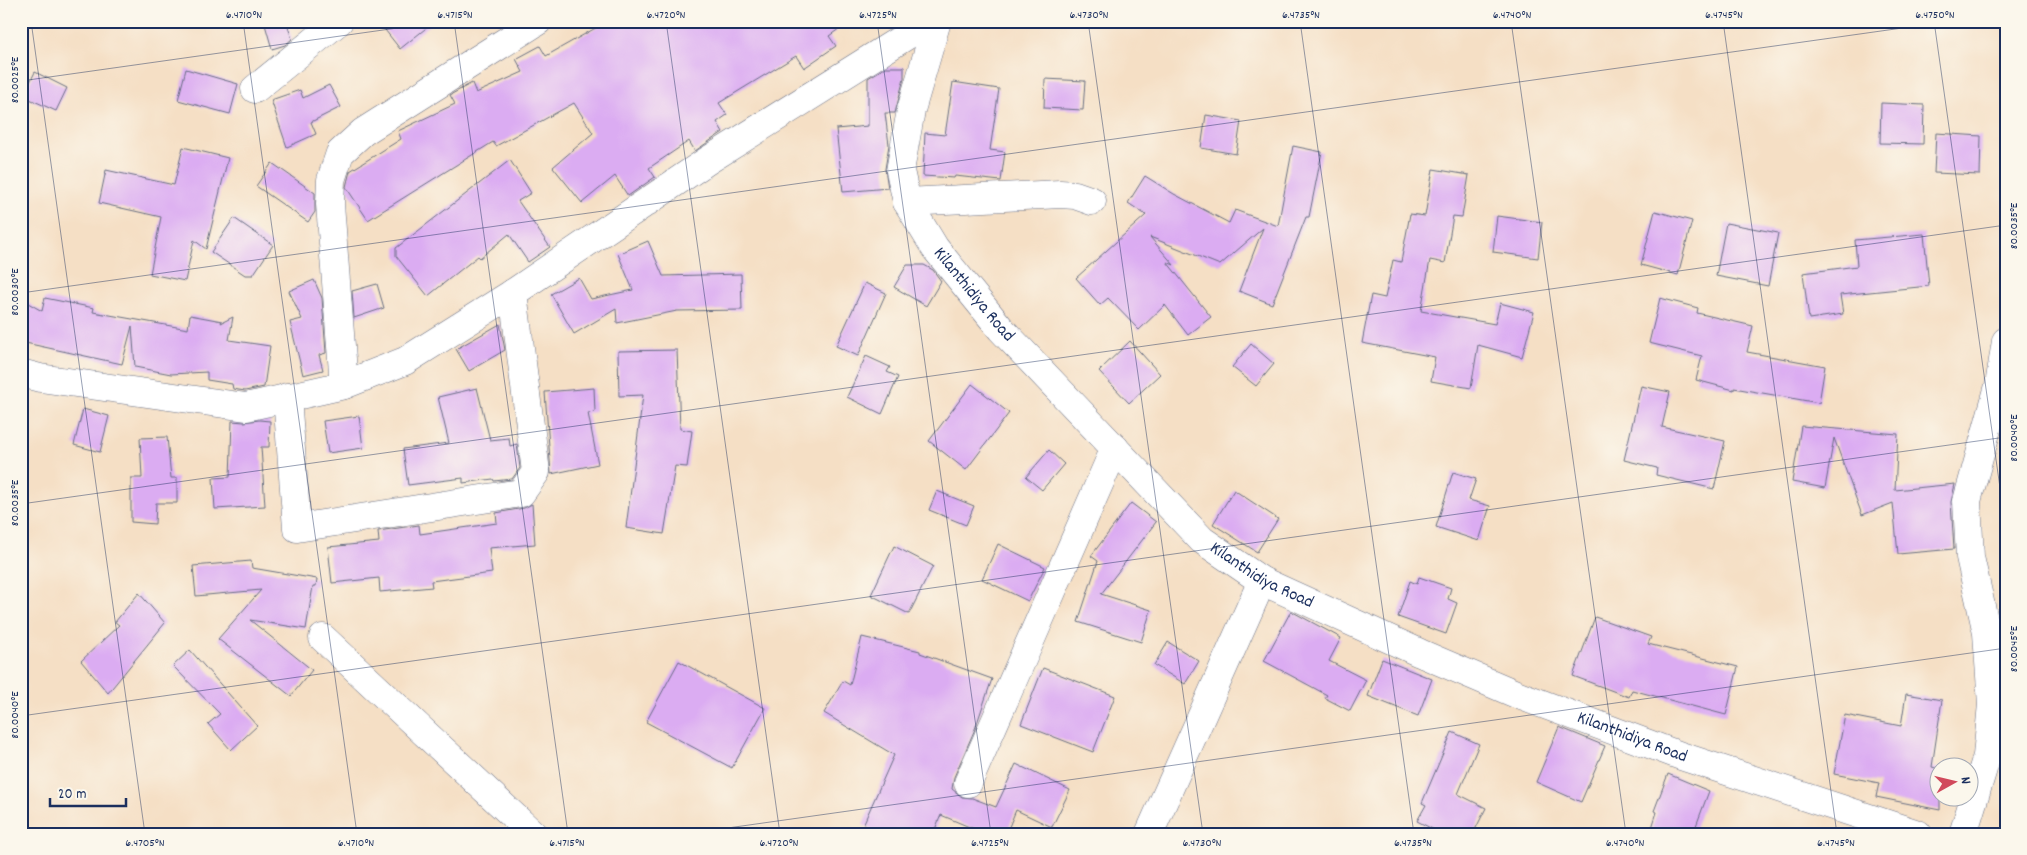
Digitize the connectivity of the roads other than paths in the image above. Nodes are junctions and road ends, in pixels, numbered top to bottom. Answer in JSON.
{"nodes":[{"id":1,"x":339,"y":21,"type":"edge"},
{"id":2,"x":538,"y":21,"type":"edge"},
{"id":3,"x":930,"y":21,"type":"edge"},
{"id":4,"x":937,"y":21,"type":"edge"},
{"id":5,"x":255,"y":89,"type":"dead end"},
{"id":6,"x":1092,"y":200,"type":"dead end"},
{"id":7,"x":907,"y":202,"type":"junction"},
{"id":8,"x":513,"y":293,"type":"junction"},
{"id":9,"x":2006,"y":341,"type":"edge"},
{"id":10,"x":21,"y":373,"type":"edge"},
{"id":11,"x":344,"y":385,"type":"junction"},
{"id":12,"x":287,"y":397,"type":"junction"},
{"id":13,"x":1115,"y":448,"type":"junction"},
{"id":14,"x":1262,"y":581,"type":"junction"},
{"id":15,"x":323,"y":638,"type":"dead end"},
{"id":16,"x":1998,"y":732,"type":"edge"},
{"id":17,"x":968,"y":783,"type":"dead end"},
{"id":18,"x":533,"y":834,"type":"edge"},
{"id":19,"x":1149,"y":834,"type":"edge"},
{"id":20,"x":1918,"y":834,"type":"edge"},
{"id":21,"x":1963,"y":834,"type":"edge"}],
"edges":[{"from":1,"to":5,"type":"street"},
{"from":2,"to":11,"type":"street"},
{"from":3,"to":8,"type":"street"},
{"from":4,"to":7,"type":"street","name":"Kilanthidiya Road"},
{"from":6,"to":7,"type":"street"},
{"from":7,"to":13,"type":"street","name":"Kilanthidiya Road"},
{"from":8,"to":11,"type":"street"},
{"from":8,"to":12,"type":"street"},
{"from":9,"to":16,"type":"street"},
{"from":10,"to":12,"type":"street"},
{"from":11,"to":12,"type":"street"},
{"from":13,"to":14,"type":"street","name":"Kilanthidiya Road"},
{"from":13,"to":17,"type":"street"},
{"from":14,"to":19,"type":"street"},
{"from":14,"to":20,"type":"street","name":"Kilanthidiya Road"},
{"from":15,"to":18,"type":"street"},
{"from":16,"to":21,"type":"street"}]}
